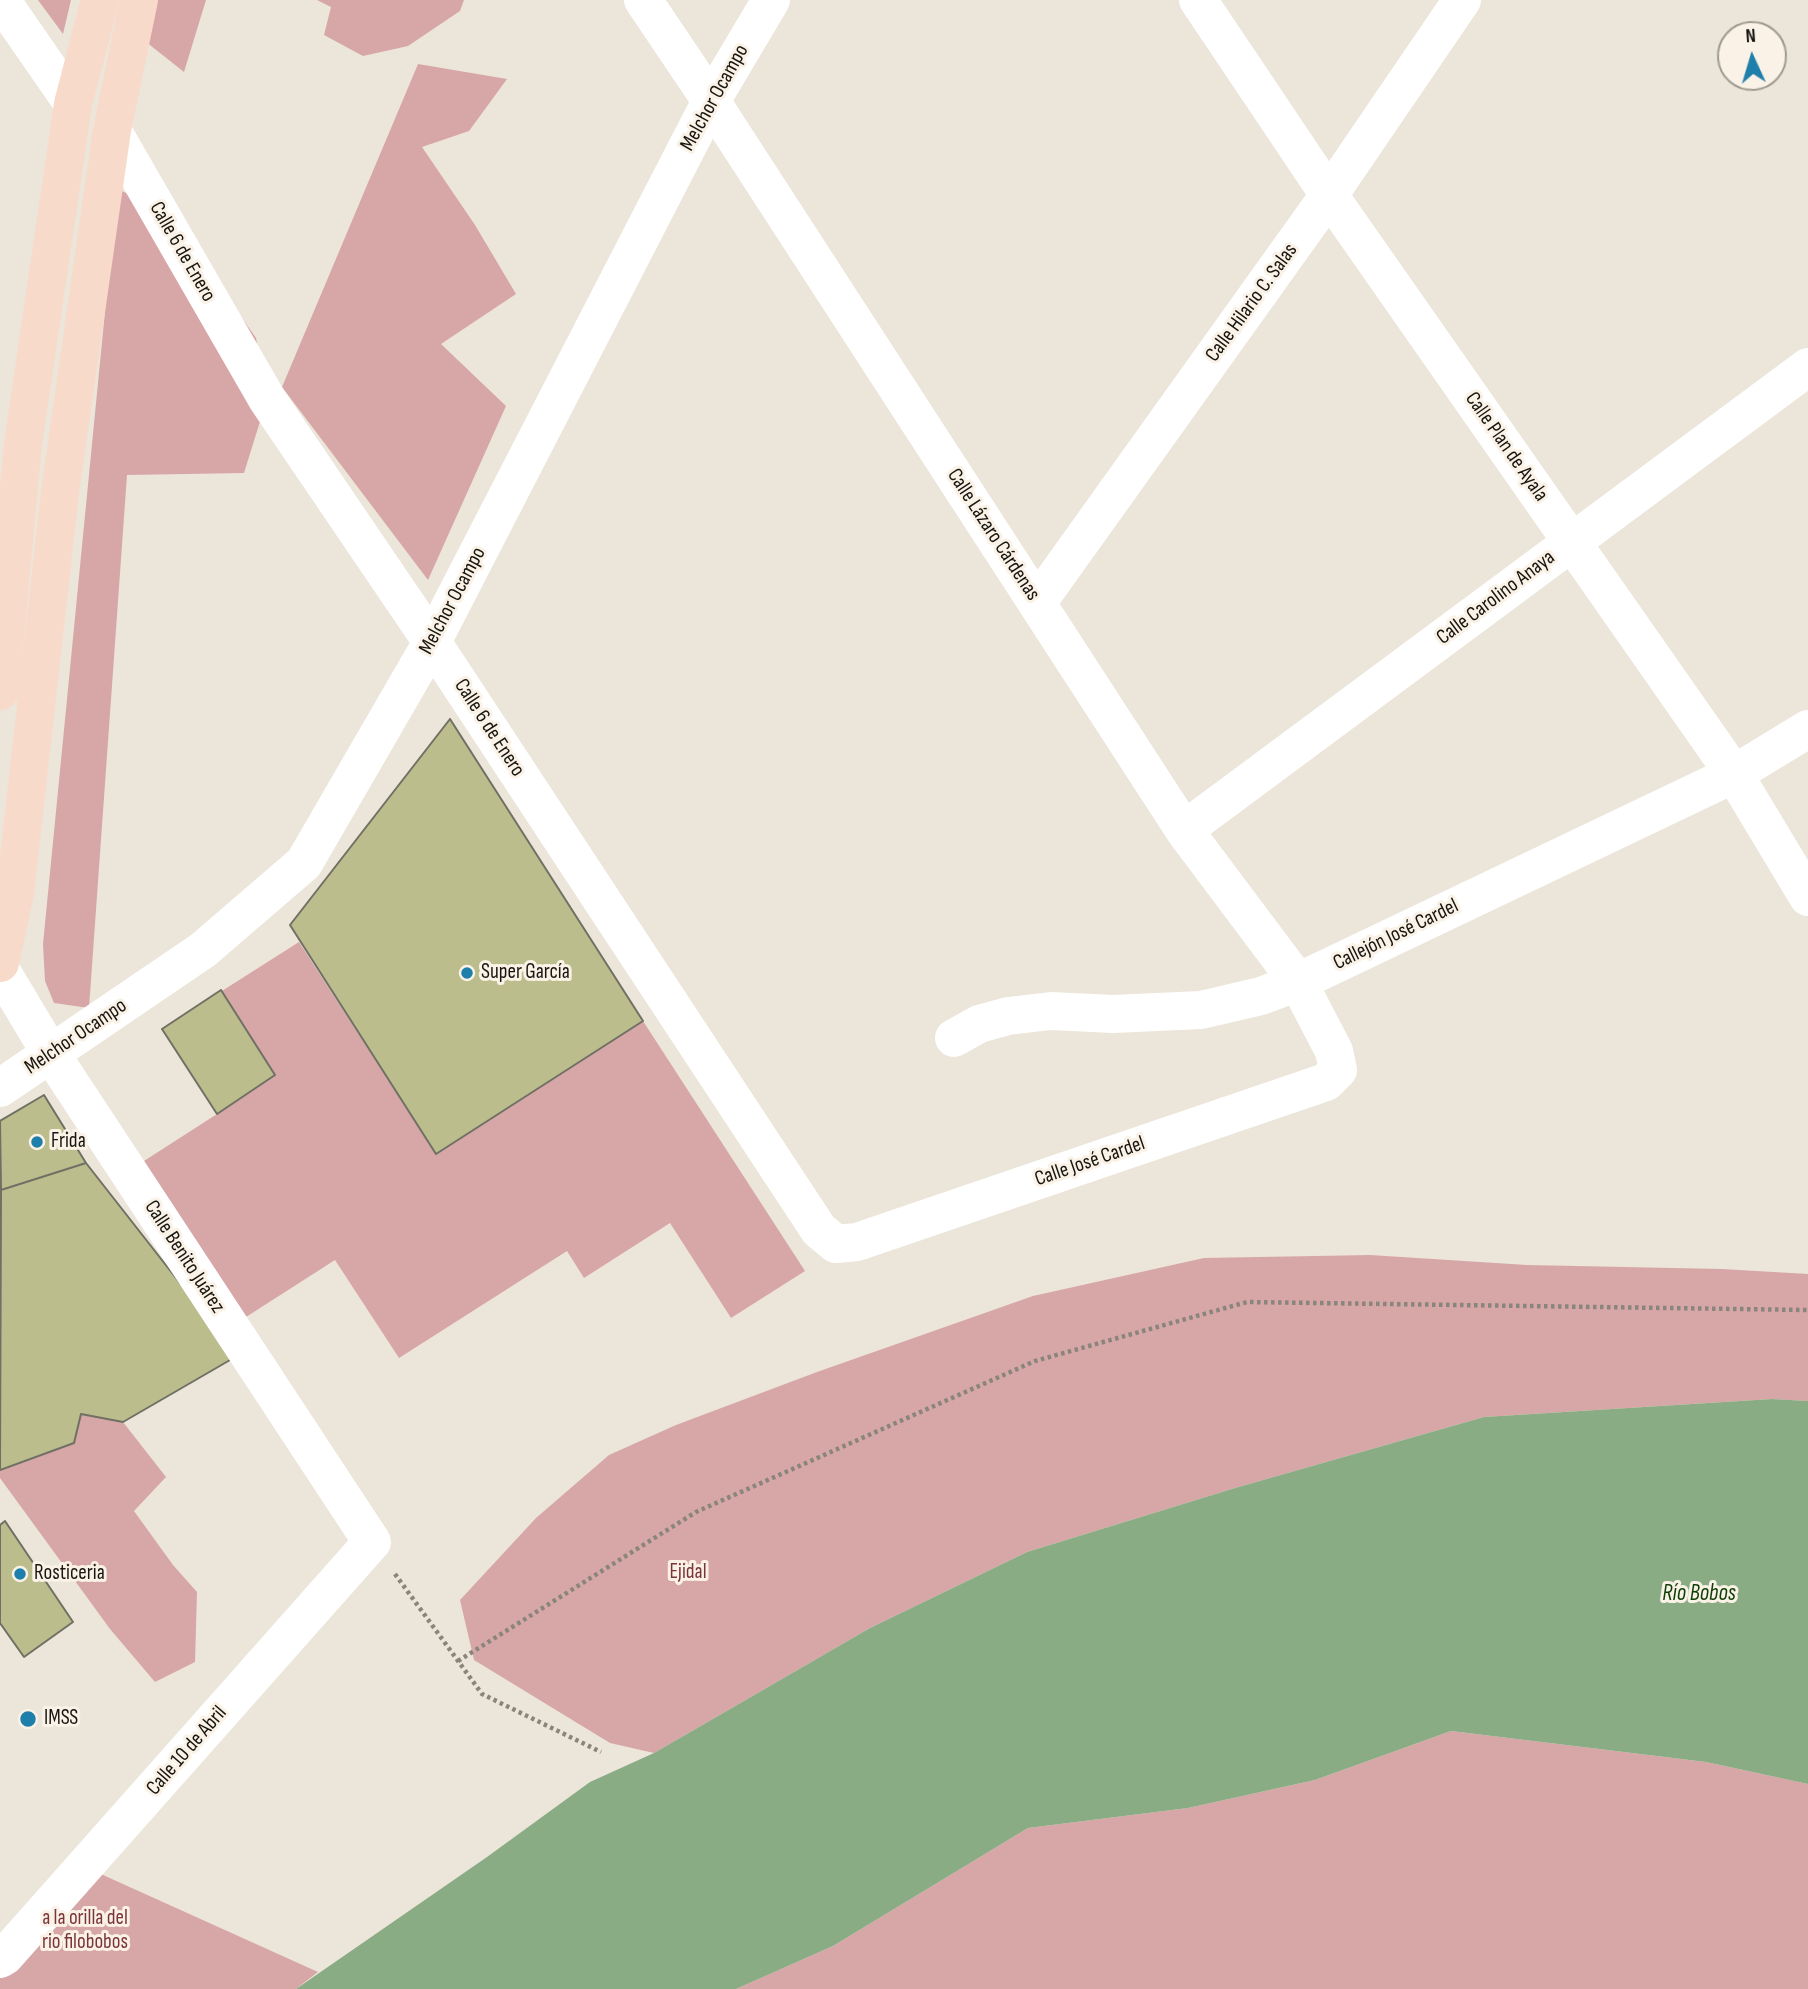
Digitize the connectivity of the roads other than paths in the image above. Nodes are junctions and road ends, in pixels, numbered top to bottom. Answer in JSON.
{"nodes":[{"id":1,"x":1,"y":0,"type":"edge"},
{"id":2,"x":100,"y":0,"type":"edge"},
{"id":3,"x":139,"y":0,"type":"edge"},
{"id":4,"x":643,"y":0,"type":"edge"},
{"id":5,"x":771,"y":0,"type":"edge"},
{"id":6,"x":1198,"y":0,"type":"edge"},
{"id":7,"x":1462,"y":0,"type":"edge"},
{"id":8,"x":711,"y":101,"type":"junction"},
{"id":9,"x":73,"y":104,"type":"junction"},
{"id":10,"x":113,"y":130,"type":"junction"},
{"id":11,"x":1329,"y":195,"type":"junction"},
{"id":12,"x":1808,"y":367,"type":"edge"},
{"id":13,"x":69,"y":426,"type":"junction"},
{"id":14,"x":11,"y":451,"type":"edge"},
{"id":15,"x":1572,"y":542,"type":"junction"},
{"id":16,"x":1037,"y":603,"type":"junction"},
{"id":17,"x":432,"y":642,"type":"junction"},
{"id":18,"x":0,"y":691,"type":"edge"},
{"id":19,"x":1808,"y":729,"type":"edge"},
{"id":20,"x":1734,"y":774,"type":"junction"},
{"id":21,"x":1184,"y":830,"type":"junction"},
{"id":22,"x":1808,"y":897,"type":"edge"},
{"id":23,"x":0,"y":963,"type":"edge"},
{"id":24,"x":0,"y":969,"type":"edge"},
{"id":25,"x":1298,"y":982,"type":"junction"},
{"id":26,"x":954,"y":1038,"type":"dead end"},
{"id":27,"x":51,"y":1054,"type":"junction"},
{"id":28,"x":1338,"y":1070,"type":"joint"},
{"id":29,"x":0,"y":1088,"type":"edge"},
{"id":30,"x":836,"y":1244,"type":"joint"},
{"id":31,"x":372,"y":1542,"type":"joint"},
{"id":32,"x":0,"y":1959,"type":"edge"}],
"edges":[{"from":1,"to":9,"type":"street"},
{"from":2,"to":9,"type":"main road"},
{"from":3,"to":10,"type":"main road"},
{"from":4,"to":8,"type":"street","name":"Calle Lázaro Cárdenas"},
{"from":5,"to":8,"type":"street","name":"Melchor Ocampo"},
{"from":6,"to":11,"type":"street","name":"Calle Plan de Ayala"},
{"from":7,"to":11,"type":"street","name":"Calle Hilario C. Salas"},
{"from":8,"to":16,"type":"street","name":"Calle Lázaro Cárdenas"},
{"from":8,"to":17,"type":"street","name":"Melchor Ocampo"},
{"from":9,"to":14,"type":"main road"},
{"from":10,"to":13,"type":"main road"},
{"from":10,"to":17,"type":"street","name":"Calle 6 de Enero"},
{"from":11,"to":15,"type":"street","name":"Calle Plan de Ayala"},
{"from":11,"to":16,"type":"street","name":"Calle Hilario C. Salas"},
{"from":12,"to":15,"type":"street","name":"Calle Carolino Anaya"},
{"from":13,"to":14,"type":"street"},
{"from":13,"to":23,"type":"main road"},
{"from":14,"to":18,"type":"main road"},
{"from":15,"to":20,"type":"street","name":"Calle Plan de Ayala"},
{"from":15,"to":21,"type":"street","name":"Calle Carolino Anaya"},
{"from":16,"to":21,"type":"street","name":"Calle Lázaro Cárdenas"},
{"from":17,"to":27,"type":"street","name":"Melchor Ocampo"},
{"from":17,"to":30,"type":"street","name":"Calle 6 de Enero"},
{"from":19,"to":20,"type":"street","name":"Callejón José Cardel"},
{"from":20,"to":22,"type":"street","name":"Calle Plan de Ayala"},
{"from":20,"to":25,"type":"street","name":"Callejón José Cardel"},
{"from":21,"to":25,"type":"street","name":"Calle Lázaro Cárdenas"},
{"from":24,"to":27,"type":"street","name":"Calle Benito Juárez"},
{"from":25,"to":26,"type":"street","name":"Callejón José Cardel"},
{"from":25,"to":28,"type":"street","name":"Calle Lázaro Cárdenas"},
{"from":27,"to":29,"type":"street","name":"Melchor Ocampo"},
{"from":27,"to":31,"type":"street","name":"Calle Benito Juárez"},
{"from":28,"to":30,"type":"street","name":"Calle José Cardel"},
{"from":31,"to":32,"type":"street","name":"Calle 10 de Abril"}]}
